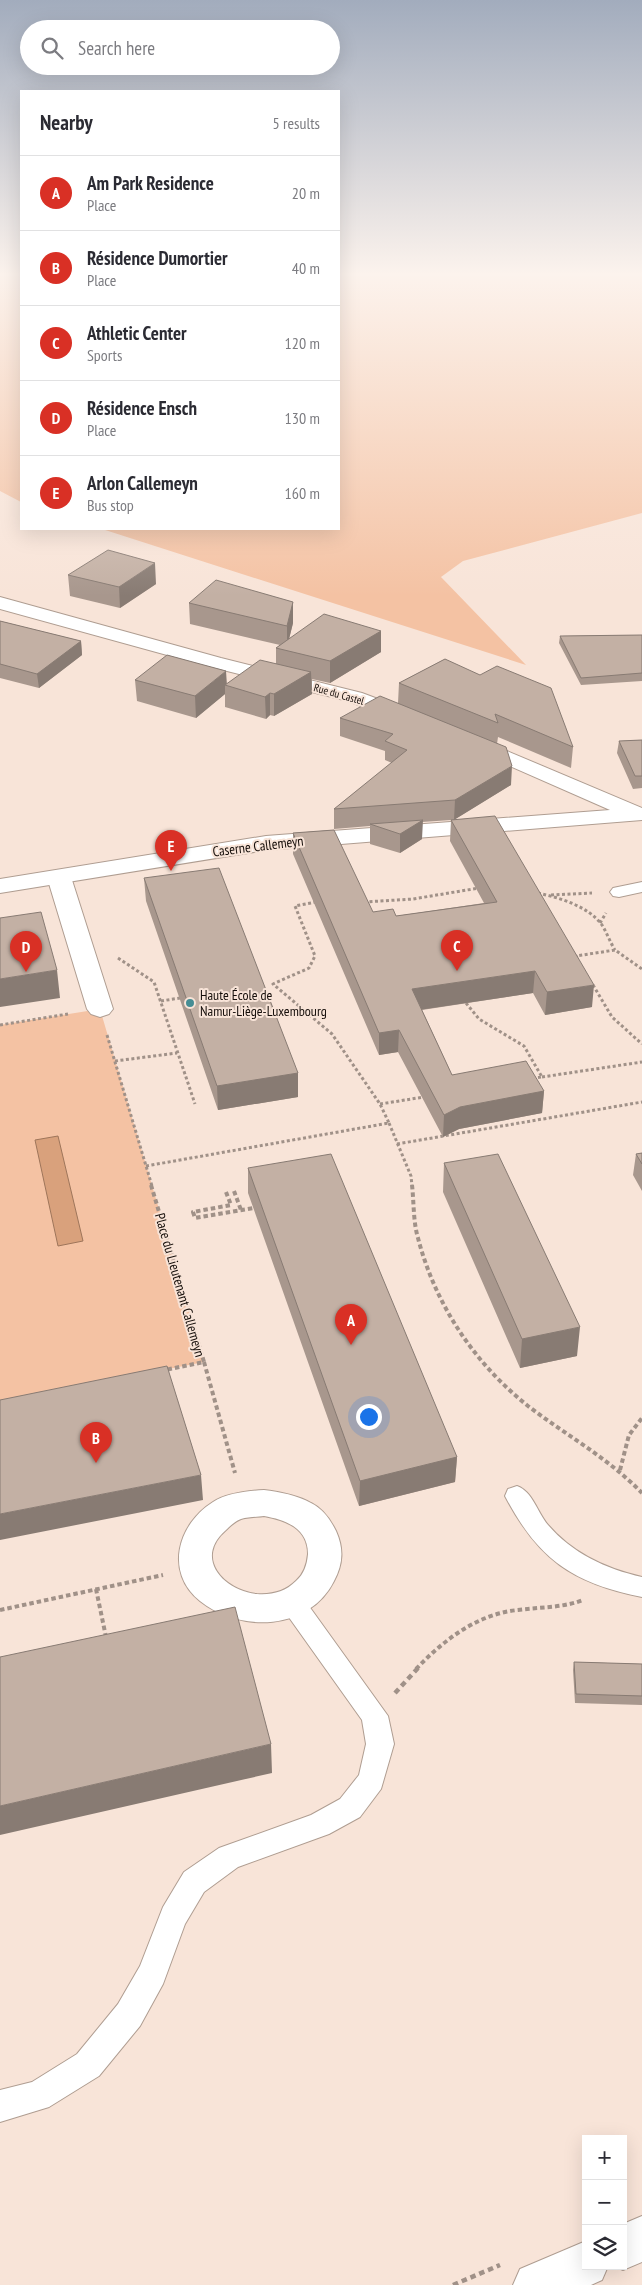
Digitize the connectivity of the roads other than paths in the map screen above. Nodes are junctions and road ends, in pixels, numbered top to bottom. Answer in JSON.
{"nodes":[{"id":1,"x":0,"y":603,"type":"edge"},
{"id":2,"x":418,"y":720,"type":"edge"},
{"id":3,"x":455,"y":736,"type":"edge"},
{"id":4,"x":640,"y":815,"type":"edge"},
{"id":5,"x":59,"y":877,"type":"junction"},
{"id":6,"x":0,"y":886,"type":"edge"},
{"id":7,"x":642,"y":887,"type":"edge"},
{"id":8,"x":619,"y":892,"type":"dead end"},
{"id":9,"x":100,"y":1009,"type":"road end"},
{"id":10,"x":517,"y":1496,"type":"dead end"},
{"id":11,"x":630,"y":1585,"type":"edge"},
{"id":12,"x":292,"y":1602,"type":"junction"},
{"id":13,"x":0,"y":2106,"type":"edge"},
{"id":14,"x":642,"y":2239,"type":"edge"},
{"id":15,"x":627,"y":2245,"type":"edge"},
{"id":16,"x":582,"y":2266,"type":"edge"},
{"id":17,"x":536,"y":2285,"type":"edge"}],
"edges":[{"from":1,"to":2,"type":"street","name":"Rue du Castel"},
{"from":3,"to":4,"type":"street"},
{"from":4,"to":5,"type":"street","name":"Caserne Callemeyn"},
{"from":5,"to":6,"type":"street","name":"Caserne Callemeyn"},
{"from":5,"to":9,"type":"street"},
{"from":7,"to":8,"type":"lane"},
{"from":10,"to":11,"type":"lane"},
{"from":12,"to":12,"type":"street"},
{"from":12,"to":13,"type":"lane"},
{"from":14,"to":15,"type":"street"},
{"from":16,"to":17,"type":"street"}]}
